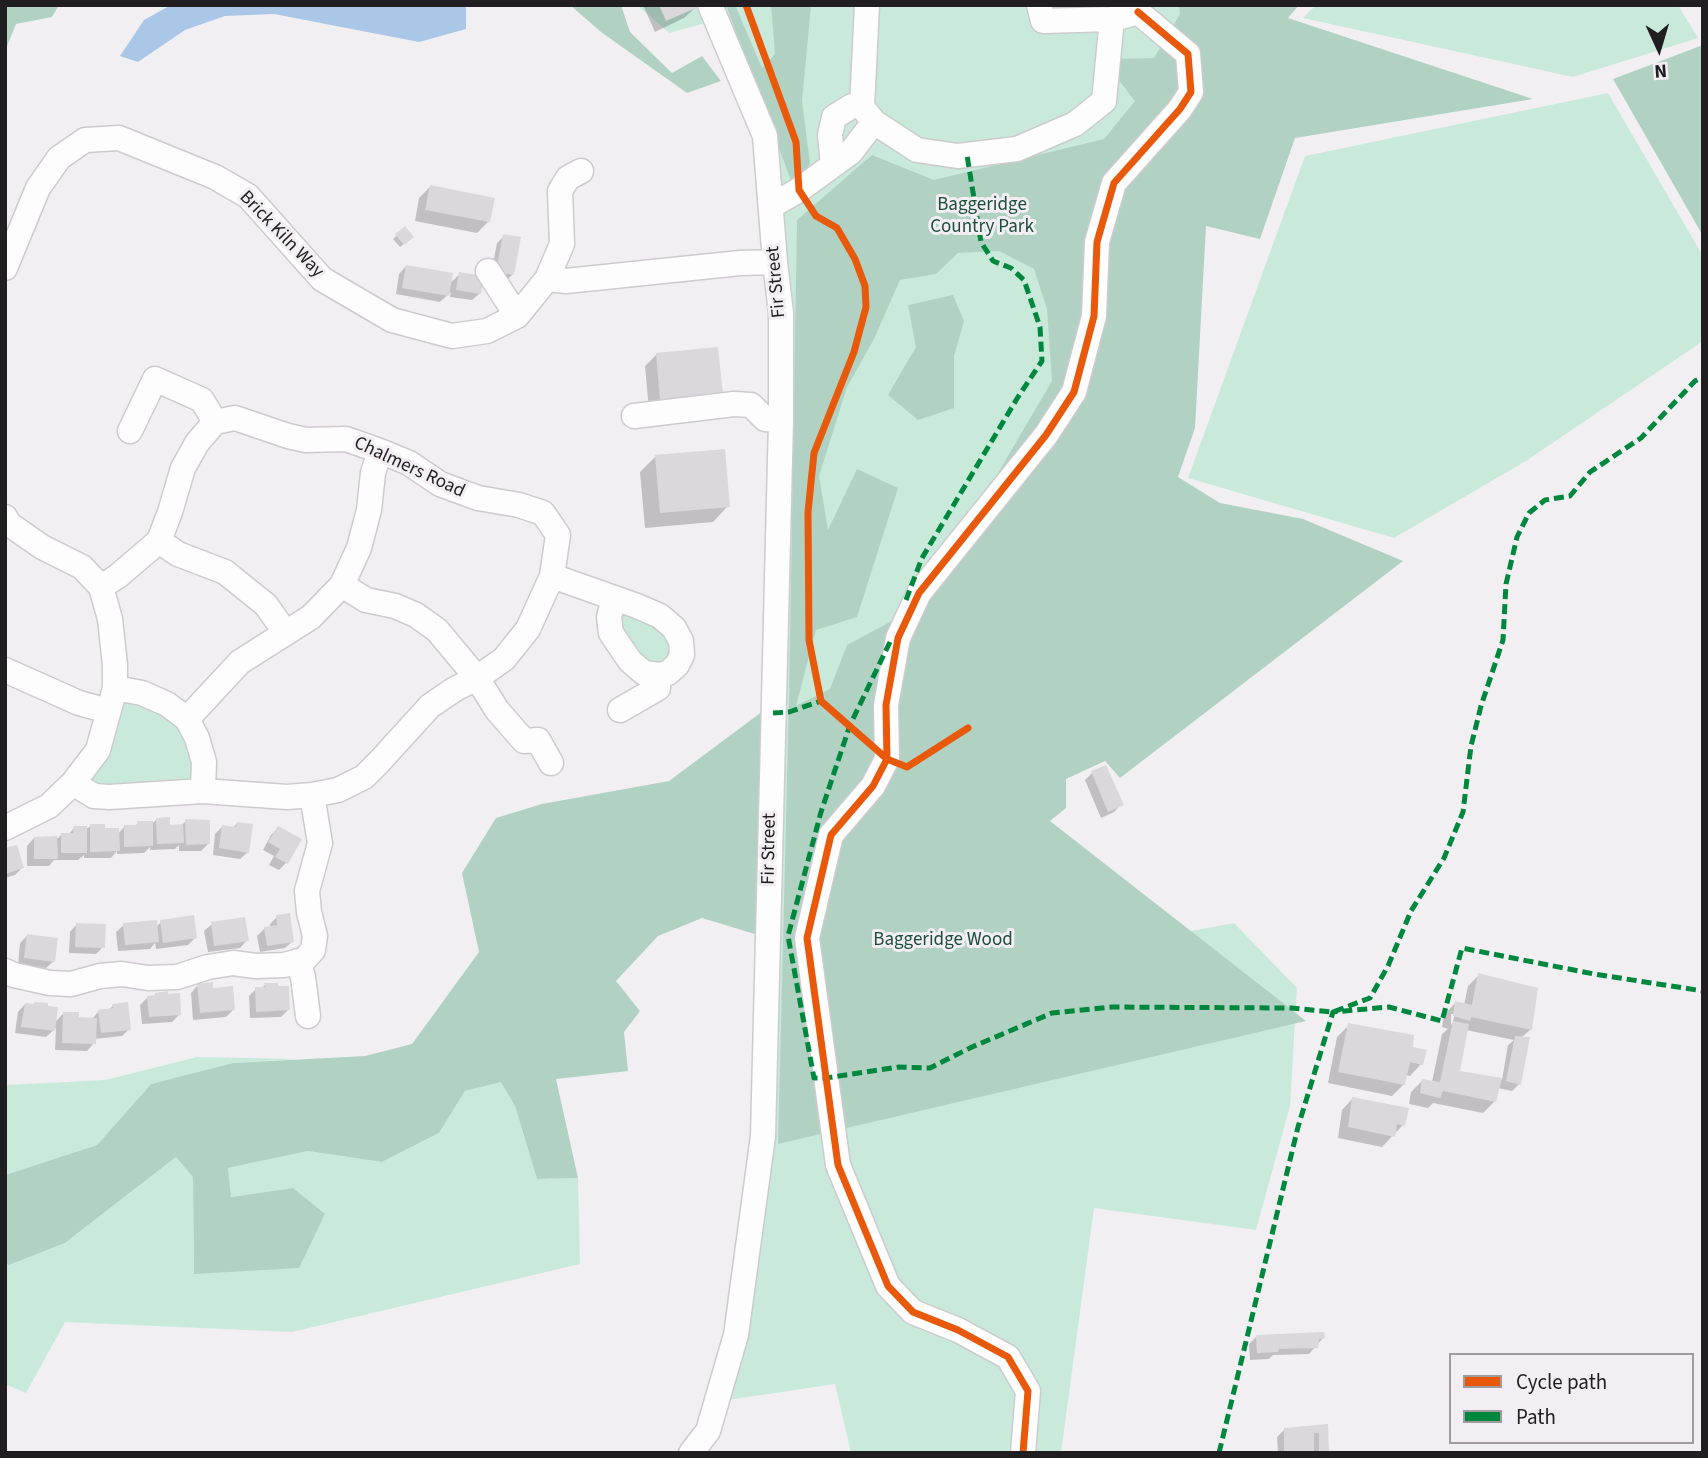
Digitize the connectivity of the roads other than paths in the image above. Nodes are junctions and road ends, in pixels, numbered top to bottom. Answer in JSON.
{"nodes":[{"id":1,"x":710,"y":5,"type":"edge"},
{"id":2,"x":867,"y":5,"type":"edge"},
{"id":3,"x":1039,"y":5,"type":"edge"},
{"id":4,"x":1138,"y":8,"type":"edge"},
{"id":5,"x":1112,"y":19,"type":"junction"},
{"id":6,"x":852,"y":106,"type":"dead end"},
{"id":7,"x":874,"y":121,"type":"junction"},
{"id":8,"x":833,"y":165,"type":"junction"},
{"id":9,"x":581,"y":171,"type":"dead end"},
{"id":10,"x":771,"y":206,"type":"junction"},
{"id":11,"x":775,"y":262,"type":"junction"},
{"id":12,"x":5,"y":268,"type":"edge"},
{"id":13,"x":488,"y":271,"type":"dead end"},
{"id":14,"x":547,"y":279,"type":"junction"},
{"id":15,"x":517,"y":316,"type":"junction"},
{"id":16,"x":634,"y":416,"type":"dead end"},
{"id":17,"x":781,"y":420,"type":"junction"},
{"id":18,"x":215,"y":422,"type":"junction"},
{"id":19,"x":130,"y":431,"type":"dead end"},
{"id":20,"x":380,"y":451,"type":"junction"},
{"id":21,"x":5,"y":517,"type":"edge"},
{"id":22,"x":159,"y":541,"type":"junction"},
{"id":23,"x":552,"y":576,"type":"junction"},
{"id":24,"x":342,"y":585,"type":"junction"},
{"id":25,"x":100,"y":587,"type":"junction"},
{"id":26,"x":614,"y":598,"type":"junction"},
{"id":27,"x":285,"y":632,"type":"junction"},
{"id":28,"x":14,"y":673,"type":"edge"},
{"id":29,"x":659,"y":675,"type":"junction"},
{"id":30,"x":477,"y":678,"type":"junction"},
{"id":31,"x":111,"y":699,"type":"junction"},
{"id":32,"x":620,"y":710,"type":"dead end"},
{"id":33,"x":187,"y":719,"type":"junction"},
{"id":34,"x":551,"y":763,"type":"dead end"},
{"id":35,"x":73,"y":783,"type":"junction"},
{"id":36,"x":203,"y":791,"type":"junction"},
{"id":37,"x":312,"y":795,"type":"junction"},
{"id":38,"x":5,"y":828,"type":"edge"},
{"id":39,"x":298,"y":961,"type":"junction"},
{"id":40,"x":5,"y":971,"type":"edge"},
{"id":41,"x":308,"y":1016,"type":"dead end"},
{"id":42,"x":691,"y":1453,"type":"edge"},
{"id":43,"x":1023,"y":1453,"type":"edge"}],
"edges":[{"from":1,"to":10,"type":"street","name":"Fir Street"},
{"from":2,"to":7,"type":"street"},
{"from":3,"to":5,"type":"street"},
{"from":4,"to":5,"type":"street"},
{"from":4,"to":43,"type":"street"},
{"from":5,"to":7,"type":"street"},
{"from":6,"to":8,"type":"street"},
{"from":7,"to":8,"type":"street"},
{"from":8,"to":10,"type":"street"},
{"from":9,"to":14,"type":"street","name":"Brick Kiln Way"},
{"from":10,"to":11,"type":"street","name":"Fir Street"},
{"from":11,"to":14,"type":"street"},
{"from":11,"to":17,"type":"street","name":"Fir Street"},
{"from":12,"to":15,"type":"street","name":"Brick Kiln Way"},
{"from":13,"to":15,"type":"street"},
{"from":14,"to":15,"type":"street","name":"Brick Kiln Way"},
{"from":16,"to":17,"type":"street"},
{"from":17,"to":42,"type":"street","name":"Fir Street"},
{"from":18,"to":19,"type":"street"},
{"from":18,"to":20,"type":"street","name":"Chalmers Road"},
{"from":18,"to":22,"type":"street"},
{"from":20,"to":23,"type":"street","name":"Chalmers Road"},
{"from":20,"to":24,"type":"street"},
{"from":21,"to":25,"type":"street"},
{"from":22,"to":25,"type":"street"},
{"from":22,"to":27,"type":"street"},
{"from":23,"to":26,"type":"street"},
{"from":23,"to":30,"type":"street","name":"Chalmers Road"},
{"from":24,"to":27,"type":"street"},
{"from":24,"to":30,"type":"street"},
{"from":25,"to":31,"type":"street"},
{"from":26,"to":29,"type":"street"},
{"from":26,"to":29,"type":"street"},
{"from":27,"to":33,"type":"street"},
{"from":28,"to":31,"type":"street"},
{"from":29,"to":32,"type":"street"},
{"from":30,"to":34,"type":"street"},
{"from":30,"to":37,"type":"street","name":"Chalmers Road"},
{"from":31,"to":33,"type":"street"},
{"from":31,"to":35,"type":"street"},
{"from":33,"to":36,"type":"street"},
{"from":35,"to":36,"type":"street","name":"Chalmers Road"},
{"from":35,"to":38,"type":"street"},
{"from":36,"to":37,"type":"street","name":"Chalmers Road"},
{"from":37,"to":39,"type":"street"},
{"from":39,"to":40,"type":"street"},
{"from":39,"to":41,"type":"street"}]}
